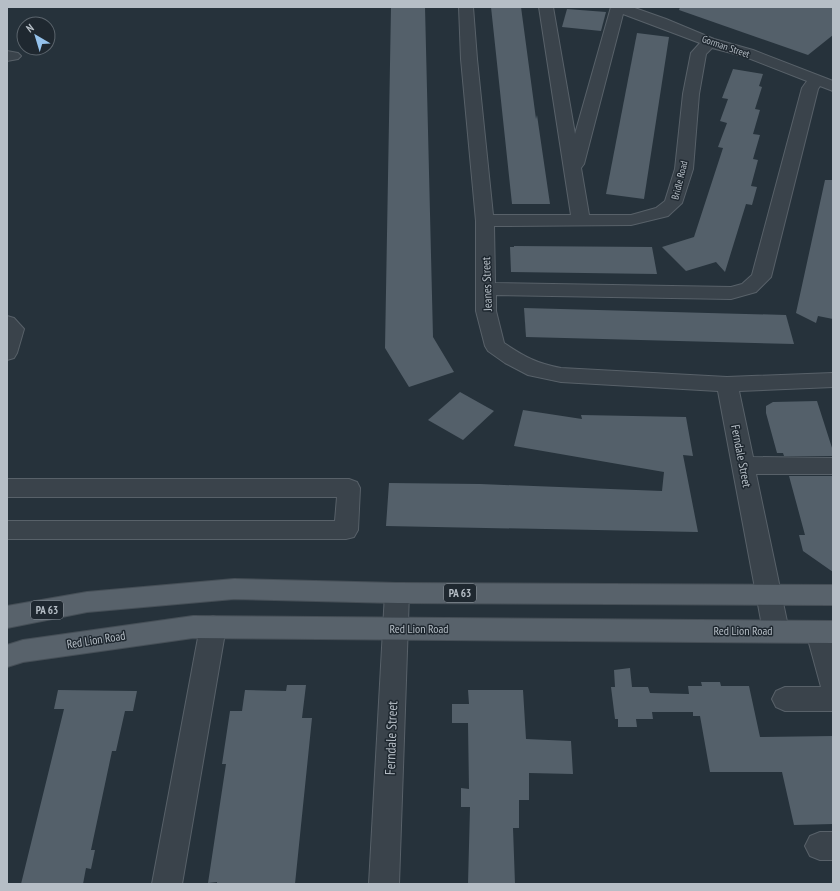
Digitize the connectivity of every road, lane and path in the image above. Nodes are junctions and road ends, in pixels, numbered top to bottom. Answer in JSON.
{"nodes":[{"id":1,"x":466,"y":7,"type":"edge"},
{"id":2,"x":546,"y":7,"type":"edge"},
{"id":3,"x":618,"y":7,"type":"edge"},
{"id":4,"x":709,"y":42,"type":"junction"},
{"id":5,"x":825,"y":83,"type":"edge"},
{"id":6,"x":573,"y":171,"type":"junction"},
{"id":7,"x":485,"y":221,"type":"junction"},
{"id":8,"x":581,"y":221,"type":"junction"},
{"id":9,"x":486,"y":289,"type":"junction"},
{"id":10,"x":7,"y":323,"type":"edge"},
{"id":11,"x":7,"y":353,"type":"edge"},
{"id":12,"x":833,"y":380,"type":"edge"},
{"id":13,"x":727,"y":384,"type":"junction"},
{"id":14,"x":743,"y":465,"type":"junction"},
{"id":15,"x":833,"y":466,"type":"edge"},
{"id":16,"x":7,"y":488,"type":"edge"},
{"id":17,"x":7,"y":530,"type":"edge"},
{"id":18,"x":397,"y":593,"type":"junction"},
{"id":19,"x":769,"y":594,"type":"junction"},
{"id":20,"x":833,"y":595,"type":"edge"},
{"id":21,"x":7,"y":617,"type":"edge"},
{"id":22,"x":212,"y":627,"type":"junction"},
{"id":23,"x":395,"y":628,"type":"junction"},
{"id":24,"x":776,"y":631,"type":"junction"},
{"id":25,"x":826,"y":632,"type":"edge"},
{"id":26,"x":7,"y":656,"type":"edge"},
{"id":27,"x":833,"y":684,"type":"edge"},
{"id":28,"x":833,"y":699,"type":"edge"},
{"id":29,"x":785,"y":700,"type":"dead end"},
{"id":30,"x":167,"y":884,"type":"edge"},
{"id":31,"x":384,"y":884,"type":"edge"}],
"edges":[{"from":1,"to":7,"type":"street","name":"Jeanes Street"},
{"from":2,"to":6,"type":"street"},
{"from":3,"to":4,"type":"street","name":"Gorman Street"},
{"from":3,"to":6,"type":"street"},
{"from":4,"to":5,"type":"street","name":"Gorman Street"},
{"from":4,"to":8,"type":"street","name":"Bridle Road"},
{"from":5,"to":9,"type":"street"},
{"from":6,"to":8,"type":"street"},
{"from":7,"to":8,"type":"street","name":"Bridle Road"},
{"from":7,"to":9,"type":"street","name":"Jeanes Street"},
{"from":9,"to":13,"type":"street","name":"Jeanes Street"},
{"from":10,"to":11,"type":"street"},
{"from":12,"to":13,"type":"street"},
{"from":13,"to":14,"type":"street","name":"Ferndale Street"},
{"from":14,"to":15,"type":"street"},
{"from":14,"to":19,"type":"street","name":"Ferndale Street"},
{"from":16,"to":17,"type":"street"},
{"from":18,"to":19,"type":"main road","number":"PA 63"},
{"from":18,"to":21,"type":"main road","number":"PA 63"},
{"from":18,"to":23,"type":"street","name":"Ferndale Street"},
{"from":19,"to":20,"type":"main road","number":"PA 63"},
{"from":19,"to":24,"type":"street","name":"Ferndale Street"},
{"from":22,"to":23,"type":"main road","name":"Red Lion Road"},
{"from":22,"to":26,"type":"main road","name":"Red Lion Road"},
{"from":22,"to":30,"type":"street"},
{"from":23,"to":24,"type":"main road","name":"Red Lion Road"},
{"from":23,"to":31,"type":"street","name":"Ferndale Street"},
{"from":24,"to":25,"type":"main road","name":"Red Lion Road"},
{"from":25,"to":27,"type":"street"},
{"from":28,"to":29,"type":"street"}]}
